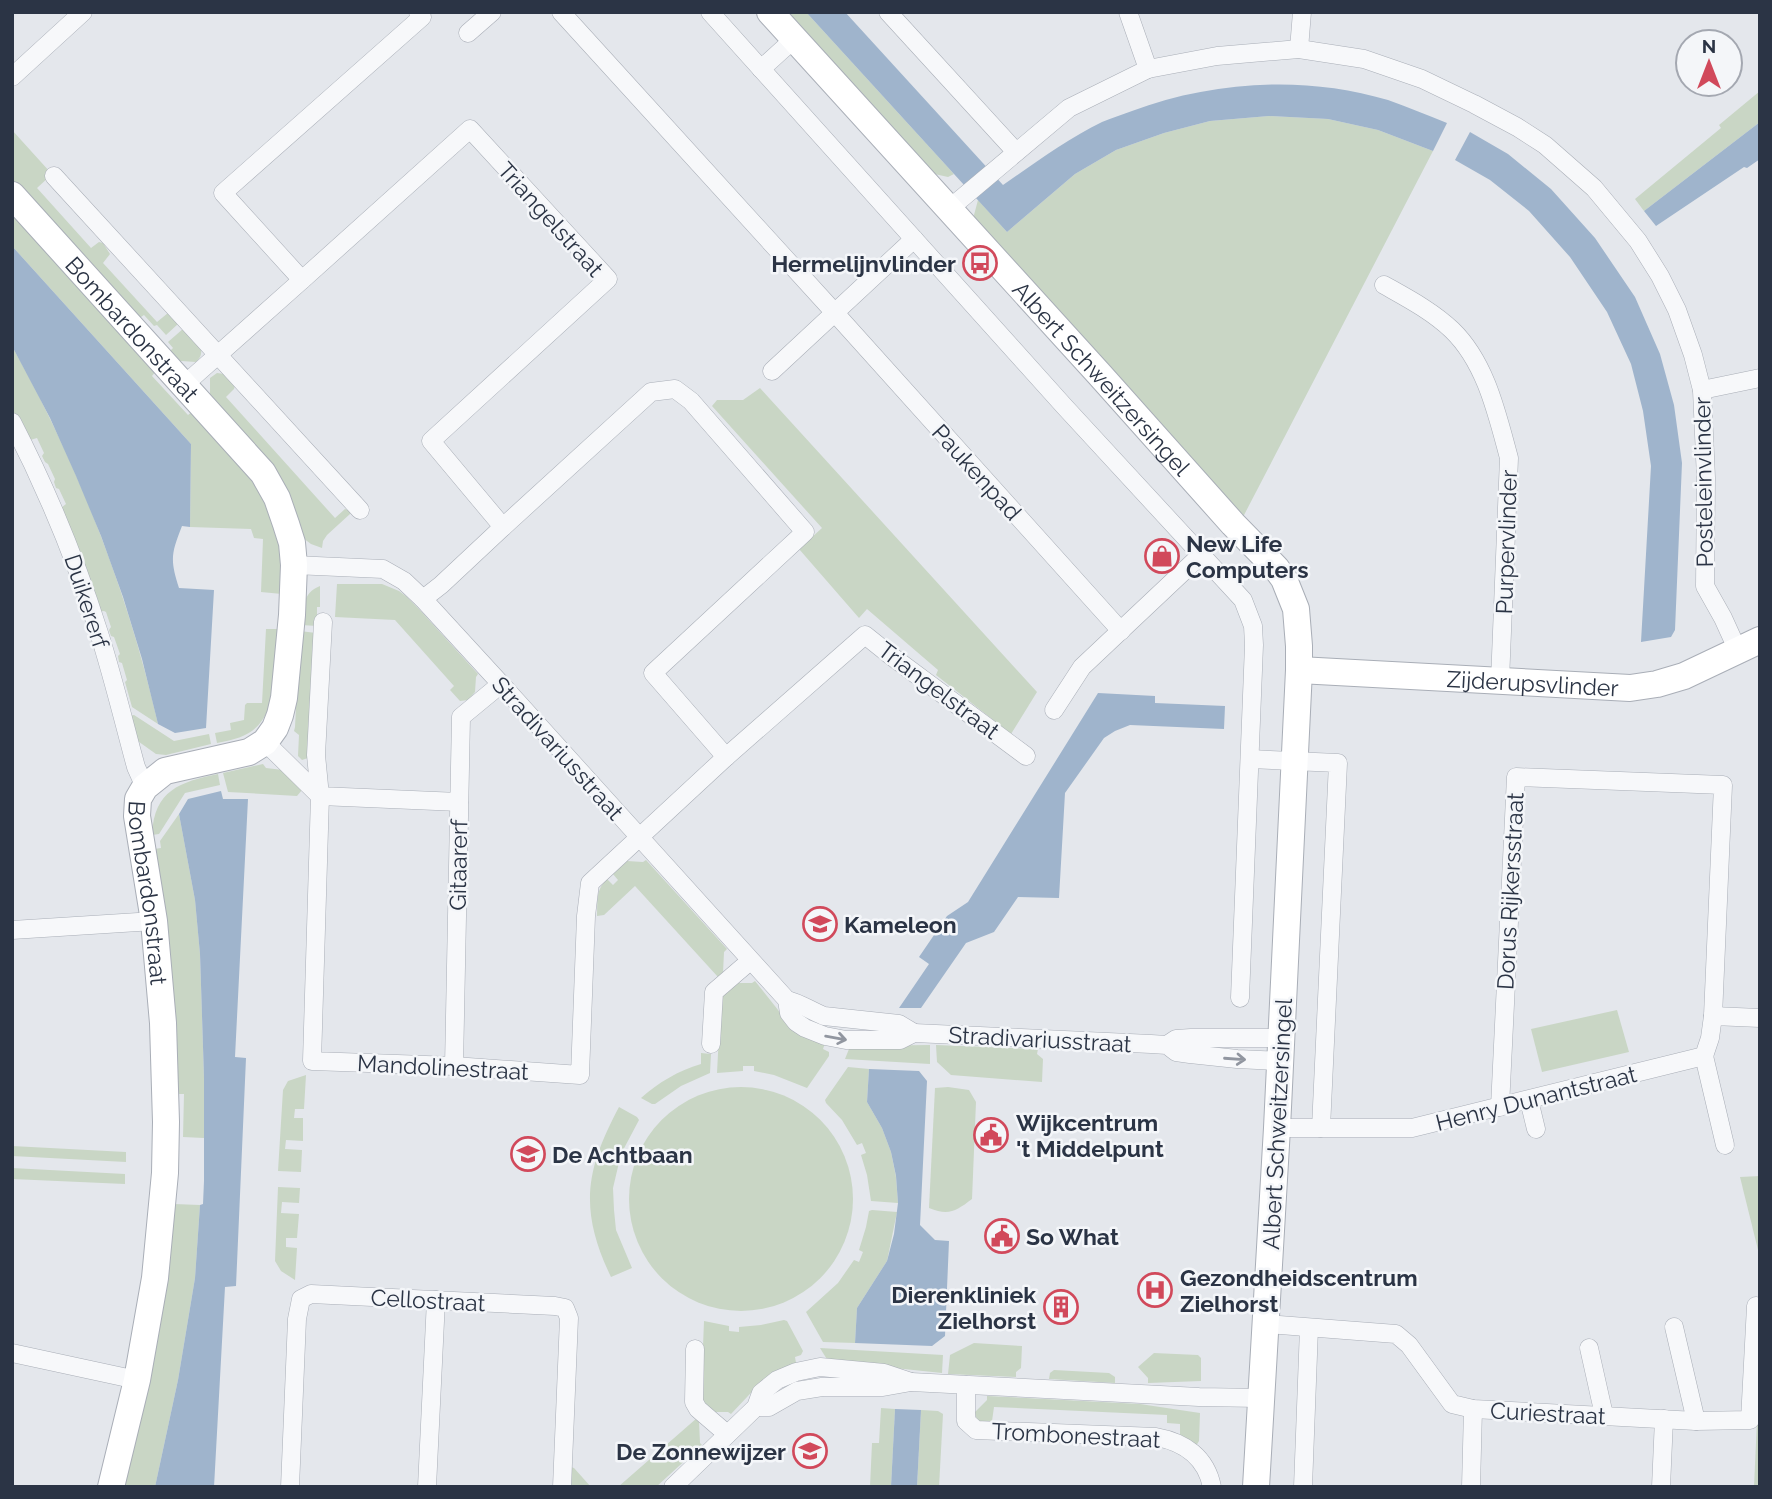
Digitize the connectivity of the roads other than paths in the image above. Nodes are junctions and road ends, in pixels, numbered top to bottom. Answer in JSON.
{"nodes":[{"id":1,"x":83,"y":12,"type":"edge"},
{"id":2,"x":418,"y":12,"type":"edge"},
{"id":3,"x":492,"y":12,"type":"edge"},
{"id":4,"x":561,"y":12,"type":"edge"},
{"id":5,"x":710,"y":12,"type":"edge"},
{"id":6,"x":770,"y":12,"type":"edge"},
{"id":7,"x":888,"y":12,"type":"edge"},
{"id":8,"x":1128,"y":12,"type":"edge"},
{"id":9,"x":1302,"y":12,"type":"edge"},
{"id":10,"x":468,"y":33,"type":"dead end"},
{"id":11,"x":794,"y":38,"type":"junction"},
{"id":12,"x":1299,"y":49,"type":"junction"},
{"id":13,"x":761,"y":69,"type":"junction"},
{"id":14,"x":1149,"y":69,"type":"junction"},
{"id":15,"x":12,"y":77,"type":"edge"},
{"id":16,"x":1016,"y":152,"type":"junction"},
{"id":17,"x":54,"y":176,"type":"dead end"},
{"id":18,"x":12,"y":195,"type":"edge"},
{"id":19,"x":949,"y":209,"type":"junction"},
{"id":20,"x":914,"y":239,"type":"junction"},
{"id":21,"x":302,"y":280,"type":"junction"},
{"id":22,"x":1384,"y":285,"type":"dead end"},
{"id":23,"x":835,"y":313,"type":"junction"},
{"id":24,"x":218,"y":355,"type":"junction"},
{"id":25,"x":772,"y":371,"type":"dead end"},
{"id":26,"x":1760,"y":378,"type":"edge"},
{"id":27,"x":184,"y":385,"type":"junction"},
{"id":28,"x":1702,"y":390,"type":"junction"},
{"id":29,"x":12,"y":422,"type":"edge"},
{"id":30,"x":360,"y":510,"type":"dead end"},
{"id":31,"x":503,"y":527,"type":"junction"},
{"id":32,"x":1202,"y":554,"type":"junction"},
{"id":33,"x":294,"y":565,"type":"junction"},
{"id":34,"x":423,"y":599,"type":"junction"},
{"id":35,"x":323,"y":622,"type":"dead end"},
{"id":36,"x":1121,"y":631,"type":"junction"},
{"id":37,"x":1749,"y":646,"type":"edge"},
{"id":38,"x":1298,"y":670,"type":"junction"},
{"id":39,"x":1500,"y":681,"type":"junction"},
{"id":40,"x":501,"y":684,"type":"junction"},
{"id":41,"x":1054,"y":710,"type":"dead end"},
{"id":42,"x":265,"y":742,"type":"junction"},
{"id":43,"x":1026,"y":756,"type":"dead end"},
{"id":44,"x":726,"y":757,"type":"junction"},
{"id":45,"x":1250,"y":760,"type":"junction"},
{"id":46,"x":1294,"y":761,"type":"junction"},
{"id":47,"x":145,"y":787,"type":"junction"},
{"id":48,"x":320,"y":796,"type":"junction"},
{"id":49,"x":459,"y":802,"type":"junction"},
{"id":50,"x":640,"y":838,"type":"junction"},
{"id":51,"x":154,"y":921,"type":"junction"},
{"id":52,"x":12,"y":930,"type":"edge"},
{"id":53,"x":750,"y":961,"type":"junction"},
{"id":54,"x":1240,"y":998,"type":"dead end"},
{"id":55,"x":1713,"y":1016,"type":"junction"},
{"id":56,"x":1760,"y":1018,"type":"edge"},
{"id":57,"x":711,"y":1044,"type":"dead end"},
{"id":58,"x":1281,"y":1050,"type":"junction"},
{"id":59,"x":1704,"y":1056,"type":"junction"},
{"id":60,"x":454,"y":1066,"type":"junction"},
{"id":61,"x":1529,"y":1100,"type":"junction"},
{"id":62,"x":1500,"y":1107,"type":"junction"},
{"id":63,"x":1278,"y":1128,"type":"junction"},
{"id":64,"x":1321,"y":1128,"type":"junction"},
{"id":65,"x":1536,"y":1129,"type":"dead end"},
{"id":66,"x":1725,"y":1145,"type":"dead end"},
{"id":67,"x":436,"y":1300,"type":"junction"},
{"id":68,"x":1756,"y":1306,"type":"dead end"},
{"id":69,"x":1267,"y":1324,"type":"junction"},
{"id":70,"x":1674,"y":1327,"type":"dead end"},
{"id":71,"x":1309,"y":1328,"type":"junction"},
{"id":72,"x":1589,"y":1348,"type":"dead end"},
{"id":73,"x":695,"y":1349,"type":"dead end"},
{"id":74,"x":12,"y":1353,"type":"edge"},
{"id":75,"x":137,"y":1380,"type":"junction"},
{"id":76,"x":966,"y":1385,"type":"junction"},
{"id":77,"x":1260,"y":1398,"type":"junction"},
{"id":78,"x":1473,"y":1409,"type":"junction"},
{"id":79,"x":1604,"y":1415,"type":"junction"},
{"id":80,"x":1664,"y":1419,"type":"junction"},
{"id":81,"x":1696,"y":1421,"type":"junction"},
{"id":82,"x":727,"y":1434,"type":"junction"},
{"id":83,"x":1211,"y":1481,"type":"edge"},
{"id":84,"x":111,"y":1487,"type":"edge"},
{"id":85,"x":290,"y":1487,"type":"edge"},
{"id":86,"x":427,"y":1487,"type":"edge"},
{"id":87,"x":562,"y":1487,"type":"edge"},
{"id":88,"x":673,"y":1487,"type":"edge"},
{"id":89,"x":1256,"y":1487,"type":"edge"},
{"id":90,"x":1303,"y":1487,"type":"edge"},
{"id":91,"x":1471,"y":1487,"type":"edge"},
{"id":92,"x":1661,"y":1487,"type":"edge"}],
"edges":[{"from":1,"to":15,"type":"street"},
{"from":2,"to":21,"type":"street"},
{"from":3,"to":10,"type":"street"},
{"from":4,"to":23,"type":"street","name":"Paukenpad"},
{"from":5,"to":13,"type":"street","name":"Albert Schweitzersingel"},
{"from":6,"to":11,"type":"street","name":"Albert Schweitzersingel"},
{"from":7,"to":16,"type":"street"},
{"from":8,"to":14,"type":"street"},
{"from":9,"to":12,"type":"street"},
{"from":11,"to":13,"type":"street"},
{"from":11,"to":19,"type":"street","name":"Albert Schweitzersingel"},
{"from":12,"to":14,"type":"street"},
{"from":12,"to":28,"type":"street","name":"Posteleinvlinder"},
{"from":13,"to":20,"type":"street","name":"Albert Schweitzersingel"},
{"from":14,"to":16,"type":"street"},
{"from":16,"to":19,"type":"street"},
{"from":17,"to":24,"type":"street","name":"Bombardonstraat"},
{"from":18,"to":27,"type":"street","name":"Bombardonstraat"},
{"from":19,"to":38,"type":"street","name":"Albert Schweitzersingel"},
{"from":20,"to":23,"type":"street"},
{"from":20,"to":32,"type":"street","name":"Albert Schweitzersingel"},
{"from":21,"to":24,"type":"street","name":"Triangelstraat"},
{"from":21,"to":31,"type":"street","name":"Triangelstraat"},
{"from":22,"to":39,"type":"street","name":"Purpervlinder"},
{"from":23,"to":25,"type":"street"},
{"from":23,"to":36,"type":"street","name":"Paukenpad"},
{"from":24,"to":27,"type":"street","name":"Triangelstraat"},
{"from":24,"to":30,"type":"street","name":"Bombardonstraat"},
{"from":26,"to":28,"type":"street"},
{"from":27,"to":33,"type":"street","name":"Bombardonstraat"},
{"from":28,"to":37,"type":"street","name":"Posteleinvlinder"},
{"from":29,"to":47,"type":"street","name":"Duikererf"},
{"from":31,"to":34,"type":"street"},
{"from":31,"to":44,"type":"street"},
{"from":32,"to":36,"type":"street"},
{"from":32,"to":45,"type":"street","name":"Albert Schweitzersingel"},
{"from":33,"to":34,"type":"street","name":"Stradivariusstraat"},
{"from":33,"to":42,"type":"street","name":"Bombardonstraat"},
{"from":34,"to":40,"type":"street","name":"Stradivariusstraat"},
{"from":35,"to":48,"type":"street","name":"Mandolinestraat"},
{"from":36,"to":41,"type":"street"},
{"from":37,"to":39,"type":"street","name":"Zijderupsvlinder"},
{"from":38,"to":39,"type":"street","name":"Zijderupsvlinder"},
{"from":38,"to":46,"type":"street","name":"Albert Schweitzersingel"},
{"from":40,"to":49,"type":"street","name":"Gitaarerf"},
{"from":40,"to":50,"type":"street","name":"Stradivariusstraat"},
{"from":42,"to":47,"type":"street","name":"Bombardonstraat"},
{"from":42,"to":48,"type":"street"},
{"from":43,"to":44,"type":"street","name":"Triangelstraat"},
{"from":44,"to":50,"type":"street","name":"Triangelstraat"},
{"from":45,"to":46,"type":"street","name":"Albert Schweitzersingel"},
{"from":45,"to":54,"type":"street","name":"Albert Schweitzersingel"},
{"from":46,"to":58,"type":"street","name":"Albert Schweitzersingel"},
{"from":46,"to":64,"type":"street","name":"Albert Schweitzersingel"},
{"from":47,"to":51,"type":"street","name":"Bombardonstraat"},
{"from":48,"to":49,"type":"street"},
{"from":48,"to":60,"type":"street","name":"Mandolinestraat"},
{"from":49,"to":60,"type":"street","name":"Gitaarerf"},
{"from":50,"to":53,"type":"street","name":"Stradivariusstraat"},
{"from":50,"to":60,"type":"street","name":"Mandolinestraat"},
{"from":51,"to":52,"type":"street"},
{"from":51,"to":75,"type":"street","name":"Bombardonstraat"},
{"from":53,"to":57,"type":"street"},
{"from":53,"to":58,"type":"street","name":"Stradivariusstraat"},
{"from":55,"to":56,"type":"street"},
{"from":55,"to":59,"type":"street"},
{"from":55,"to":62,"type":"street","name":"Dorus Rijkersstraat"},
{"from":58,"to":63,"type":"street","name":"Albert Schweitzersingel"},
{"from":59,"to":61,"type":"street","name":"Henry Dunantstraat"},
{"from":59,"to":66,"type":"street"},
{"from":61,"to":62,"type":"street","name":"Henry Dunantstraat"},
{"from":61,"to":65,"type":"street"},
{"from":62,"to":64,"type":"street","name":"Henry Dunantstraat"},
{"from":63,"to":64,"type":"street","name":"Henry Dunantstraat"},
{"from":63,"to":69,"type":"street","name":"Albert Schweitzersingel"},
{"from":67,"to":85,"type":"street","name":"Cellostraat"},
{"from":67,"to":86,"type":"street"},
{"from":67,"to":87,"type":"street","name":"Cellostraat"},
{"from":68,"to":81,"type":"street","name":"Curiestraat"},
{"from":69,"to":71,"type":"street","name":"Curiestraat"},
{"from":69,"to":77,"type":"street","name":"Albert Schweitzersingel"},
{"from":70,"to":81,"type":"street"},
{"from":71,"to":78,"type":"street","name":"Curiestraat"},
{"from":71,"to":90,"type":"street"},
{"from":72,"to":79,"type":"street"},
{"from":73,"to":82,"type":"street"},
{"from":74,"to":75,"type":"street"},
{"from":75,"to":84,"type":"street","name":"Bombardonstraat"},
{"from":76,"to":77,"type":"street","name":"Trombonestraat"},
{"from":76,"to":82,"type":"street","name":"Trombonestraat"},
{"from":76,"to":83,"type":"street","name":"Trombonestraat"},
{"from":77,"to":89,"type":"street","name":"Albert Schweitzersingel"},
{"from":78,"to":79,"type":"street","name":"Curiestraat"},
{"from":78,"to":91,"type":"street"},
{"from":79,"to":80,"type":"street","name":"Curiestraat"},
{"from":80,"to":81,"type":"street","name":"Curiestraat"},
{"from":80,"to":92,"type":"street"},
{"from":82,"to":88,"type":"street","name":"Trombonestraat"}]}
